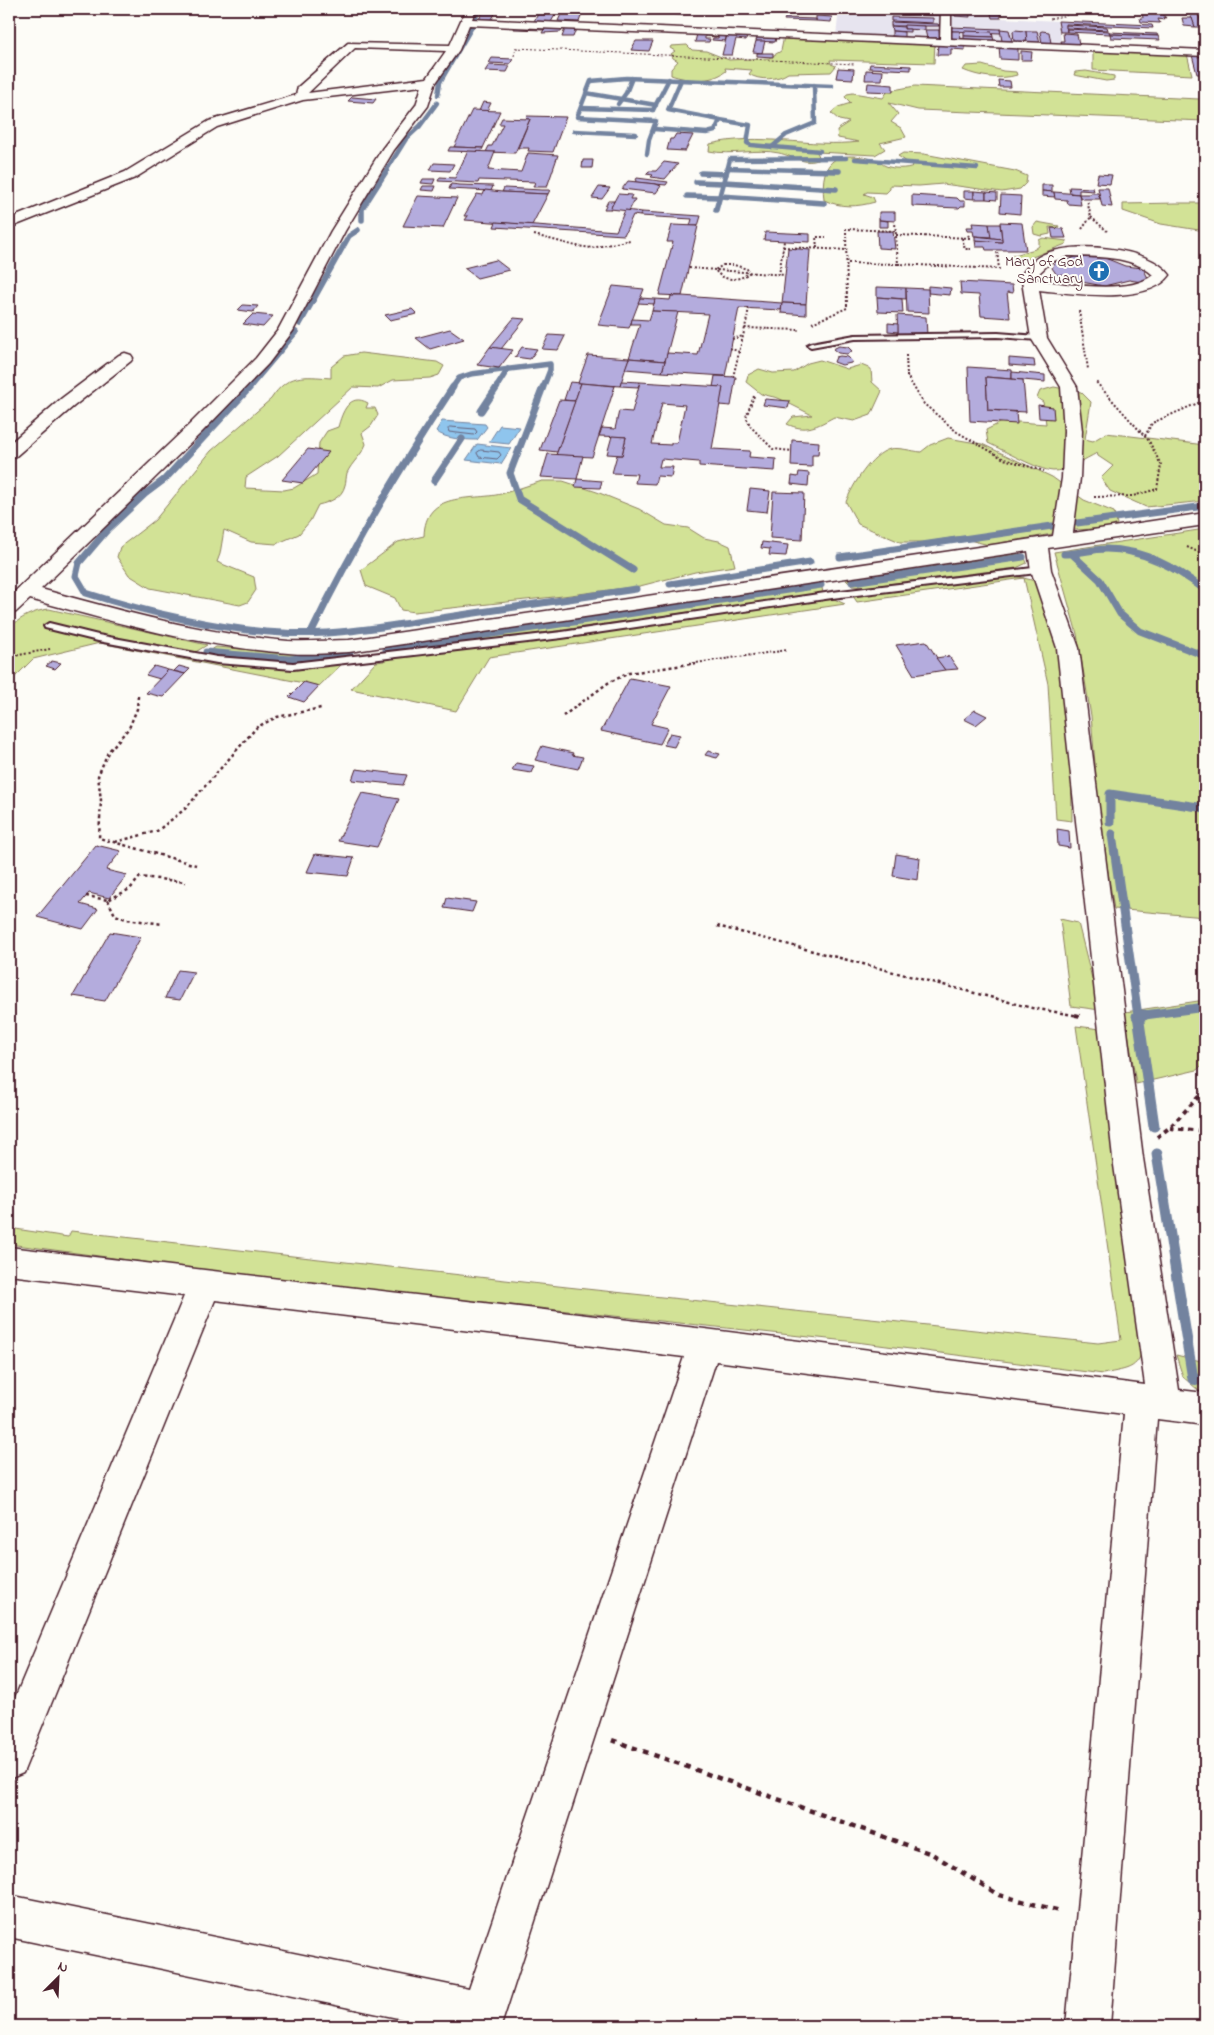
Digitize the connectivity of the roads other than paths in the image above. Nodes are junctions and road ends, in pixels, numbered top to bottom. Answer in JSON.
{"nodes":[{"id":1,"x":946,"y":9,"type":"edge"},
{"id":2,"x":468,"y":16,"type":"edge"},
{"id":3,"x":945,"y":41,"type":"junction"},
{"id":4,"x":453,"y":48,"type":"junction"},
{"id":5,"x":1205,"y":53,"type":"edge"},
{"id":6,"x":431,"y":81,"type":"junction"},
{"id":7,"x":302,"y":97,"type":"junction"},
{"id":8,"x":9,"y":224,"type":"edge"},
{"id":9,"x":1030,"y":284,"type":"junction"},
{"id":10,"x":1039,"y":338,"type":"junction"},
{"id":11,"x":811,"y":345,"type":"dead end"},
{"id":12,"x":125,"y":358,"type":"dead end"},
{"id":13,"x":9,"y":453,"type":"edge"},
{"id":14,"x":1205,"y":519,"type":"edge"},
{"id":15,"x":1050,"y":541,"type":"junction"},
{"id":16,"x":1041,"y":570,"type":"junction"},
{"id":17,"x":26,"y":592,"type":"junction"},
{"id":18,"x":9,"y":608,"type":"edge"},
{"id":19,"x":49,"y":626,"type":"dead end"},
{"id":20,"x":9,"y":1261,"type":"edge"},
{"id":21,"x":205,"y":1284,"type":"junction"},
{"id":22,"x":705,"y":1344,"type":"junction"},
{"id":23,"x":1153,"y":1401,"type":"junction"},
{"id":24,"x":1205,"y":1408,"type":"edge"},
{"id":25,"x":9,"y":1759,"type":"edge"},
{"id":26,"x":9,"y":1916,"type":"edge"},
{"id":27,"x":481,"y":2020,"type":"edge"},
{"id":28,"x":1088,"y":2026,"type":"edge"}],
"edges":[{"from":1,"to":3,"type":"street"},
{"from":2,"to":3,"type":"street"},
{"from":2,"to":4,"type":"street"},
{"from":3,"to":5,"type":"street"},
{"from":4,"to":6,"type":"street"},
{"from":4,"to":7,"type":"street"},
{"from":6,"to":7,"type":"street"},
{"from":6,"to":17,"type":"street"},
{"from":7,"to":8,"type":"street"},
{"from":9,"to":9,"type":"street"},
{"from":9,"to":10,"type":"street"},
{"from":10,"to":11,"type":"lane"},
{"from":10,"to":15,"type":"street"},
{"from":12,"to":13,"type":"street"},
{"from":14,"to":15,"type":"street"},
{"from":15,"to":16,"type":"street"},
{"from":15,"to":17,"type":"street"},
{"from":16,"to":19,"type":"lane"},
{"from":16,"to":23,"type":"street"},
{"from":17,"to":18,"type":"street"},
{"from":20,"to":21,"type":"street"},
{"from":21,"to":22,"type":"street"},
{"from":21,"to":25,"type":"street"},
{"from":22,"to":23,"type":"street"},
{"from":22,"to":27,"type":"street"},
{"from":23,"to":24,"type":"street"},
{"from":23,"to":28,"type":"street"},
{"from":26,"to":27,"type":"street"}]}
